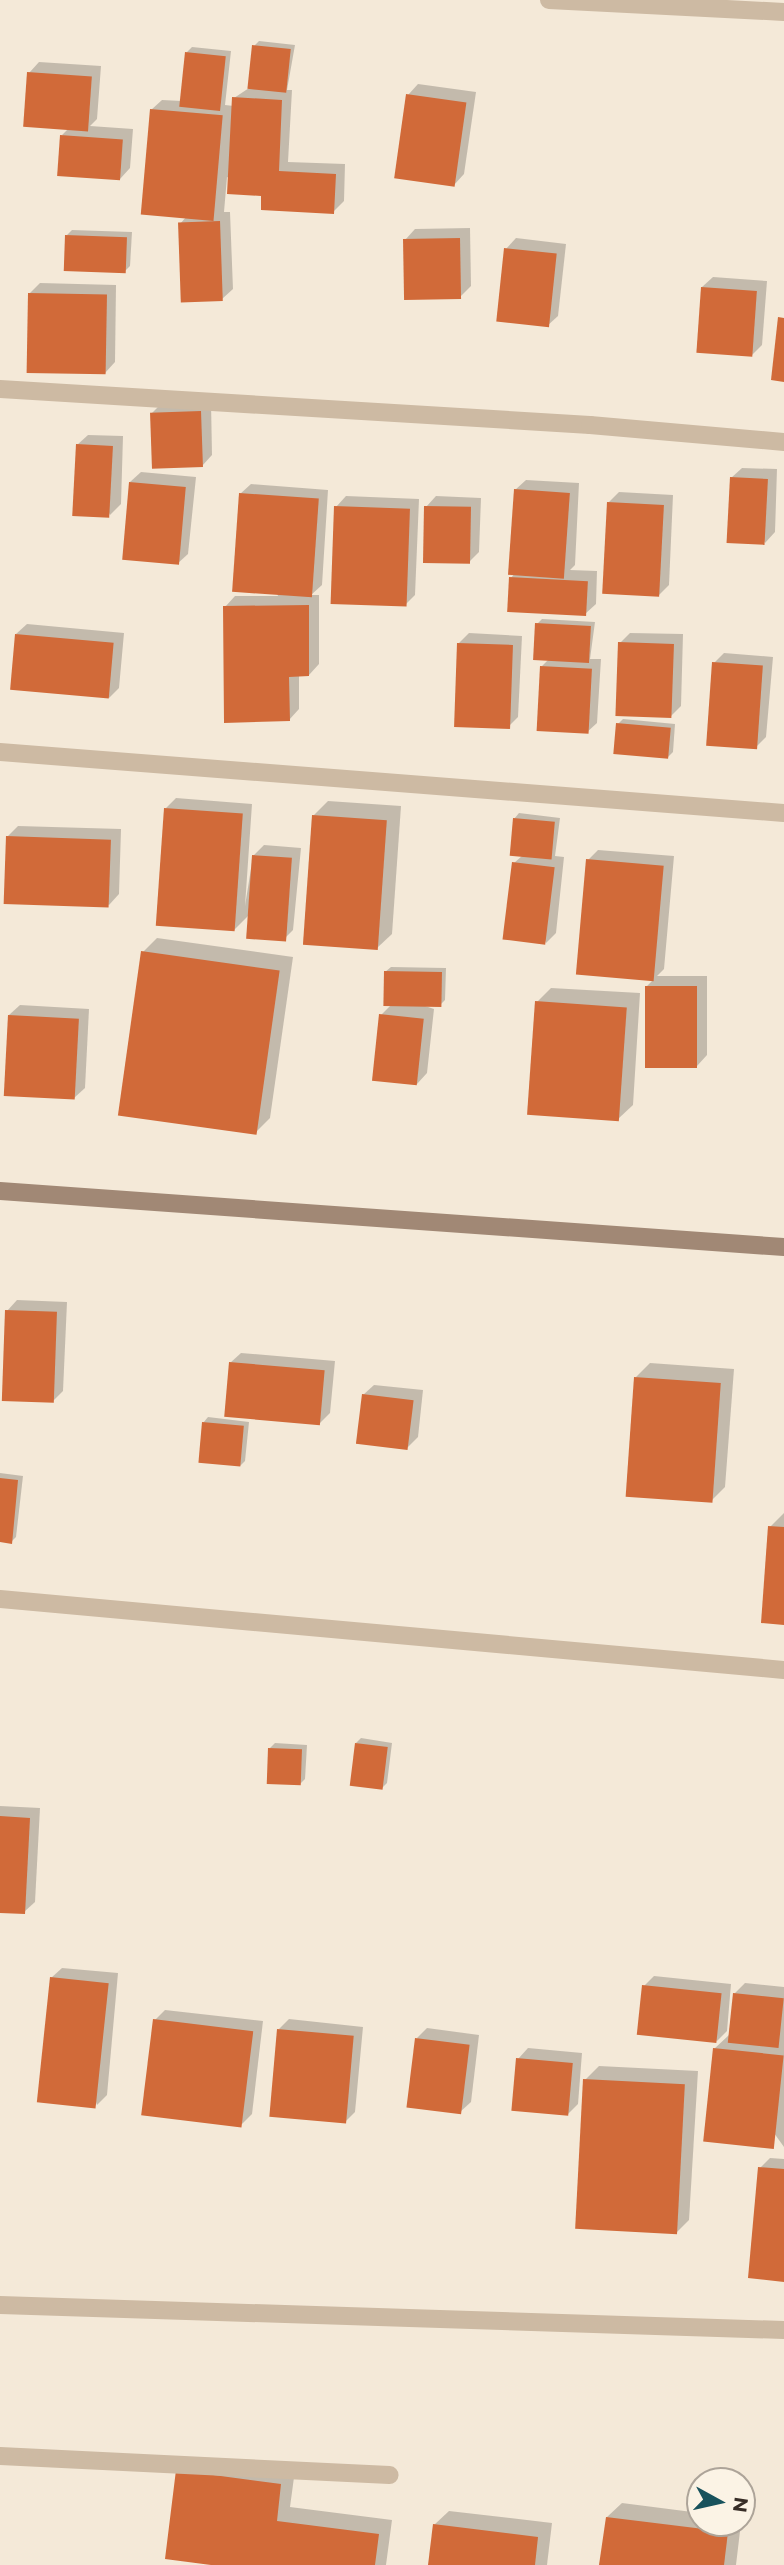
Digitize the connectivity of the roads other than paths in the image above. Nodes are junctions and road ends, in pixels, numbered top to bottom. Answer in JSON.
{"nodes":[{"id":1,"x":549,"y":0,"type":"edge"},
{"id":2,"x":784,"y":12,"type":"edge"},
{"id":3,"x":0,"y":389,"type":"edge"},
{"id":4,"x":784,"y":442,"type":"edge"},
{"id":5,"x":0,"y":752,"type":"edge"},
{"id":6,"x":784,"y":813,"type":"edge"},
{"id":7,"x":0,"y":1191,"type":"edge"},
{"id":8,"x":784,"y":1247,"type":"edge"},
{"id":9,"x":0,"y":1599,"type":"edge"},
{"id":10,"x":784,"y":1670,"type":"edge"},
{"id":11,"x":0,"y":2305,"type":"edge"},
{"id":12,"x":784,"y":2330,"type":"edge"},
{"id":13,"x":0,"y":2456,"type":"edge"},
{"id":14,"x":390,"y":2475,"type":"dead end"}],
"edges":[{"from":1,"to":2,"type":"street"},
{"from":3,"to":4,"type":"street"},
{"from":5,"to":6,"type":"street"},
{"from":7,"to":8,"type":"street"},
{"from":9,"to":10,"type":"street"},
{"from":11,"to":12,"type":"street"},
{"from":13,"to":14,"type":"street"}]}
